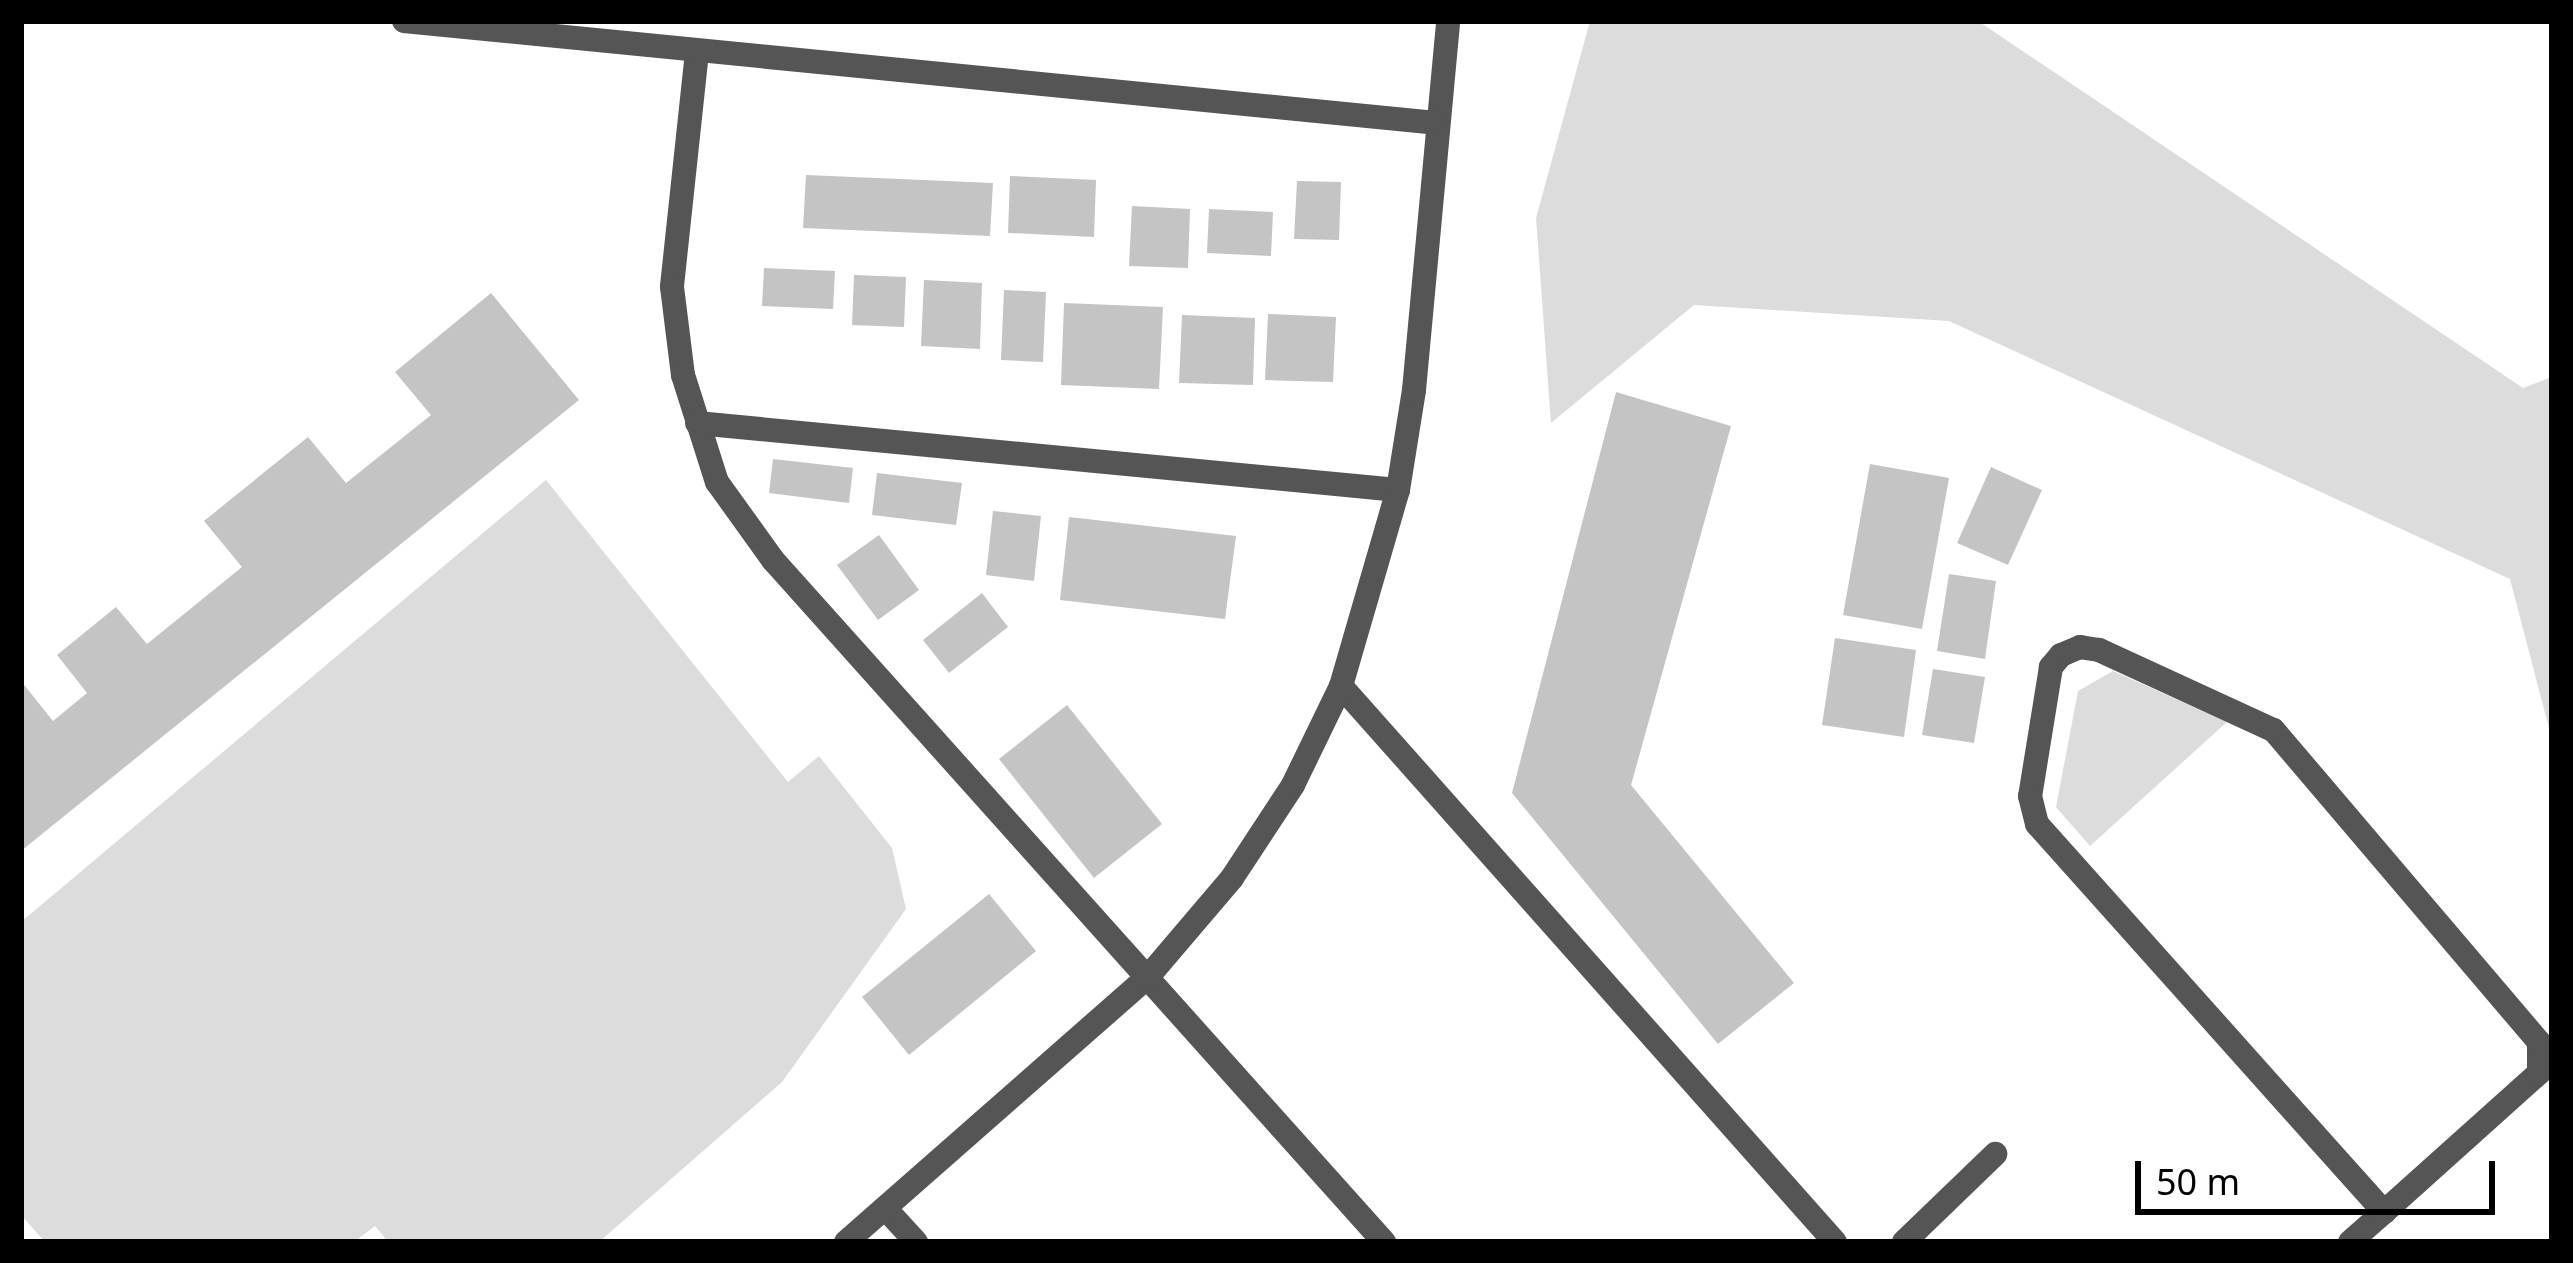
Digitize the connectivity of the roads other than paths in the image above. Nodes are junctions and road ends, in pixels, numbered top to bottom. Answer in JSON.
{"nodes":[{"id":1,"x":404,"y":21,"type":"edge"},
{"id":2,"x":1448,"y":21,"type":"edge"},
{"id":3,"x":697,"y":52,"type":"junction"},
{"id":4,"x":1436,"y":123,"type":"junction"},
{"id":5,"x":697,"y":423,"type":"junction"},
{"id":6,"x":1398,"y":490,"type":"junction"},
{"id":7,"x":1340,"y":686,"type":"junction"},
{"id":8,"x":1147,"y":978,"type":"junction"},
{"id":9,"x":1995,"y":1154,"type":"dead end"},
{"id":10,"x":885,"y":1208,"type":"junction"},
{"id":11,"x":2384,"y":1212,"type":"junction"},
{"id":12,"x":846,"y":1242,"type":"edge"},
{"id":13,"x":916,"y":1242,"type":"edge"},
{"id":14,"x":1384,"y":1242,"type":"edge"},
{"id":15,"x":1835,"y":1242,"type":"edge"},
{"id":16,"x":1904,"y":1242,"type":"edge"},
{"id":17,"x":2350,"y":1242,"type":"edge"}],
"edges":[{"from":1,"to":3,"type":"street"},
{"from":2,"to":4,"type":"street"},
{"from":3,"to":4,"type":"street"},
{"from":3,"to":5,"type":"street"},
{"from":4,"to":6,"type":"street"},
{"from":5,"to":6,"type":"street"},
{"from":5,"to":8,"type":"street"},
{"from":6,"to":7,"type":"street"},
{"from":7,"to":8,"type":"street"},
{"from":7,"to":15,"type":"street"},
{"from":8,"to":10,"type":"street"},
{"from":8,"to":14,"type":"street"},
{"from":9,"to":16,"type":"street"},
{"from":10,"to":12,"type":"street"},
{"from":10,"to":13,"type":"street"},
{"from":11,"to":11,"type":"street"},
{"from":11,"to":17,"type":"street"}]}
